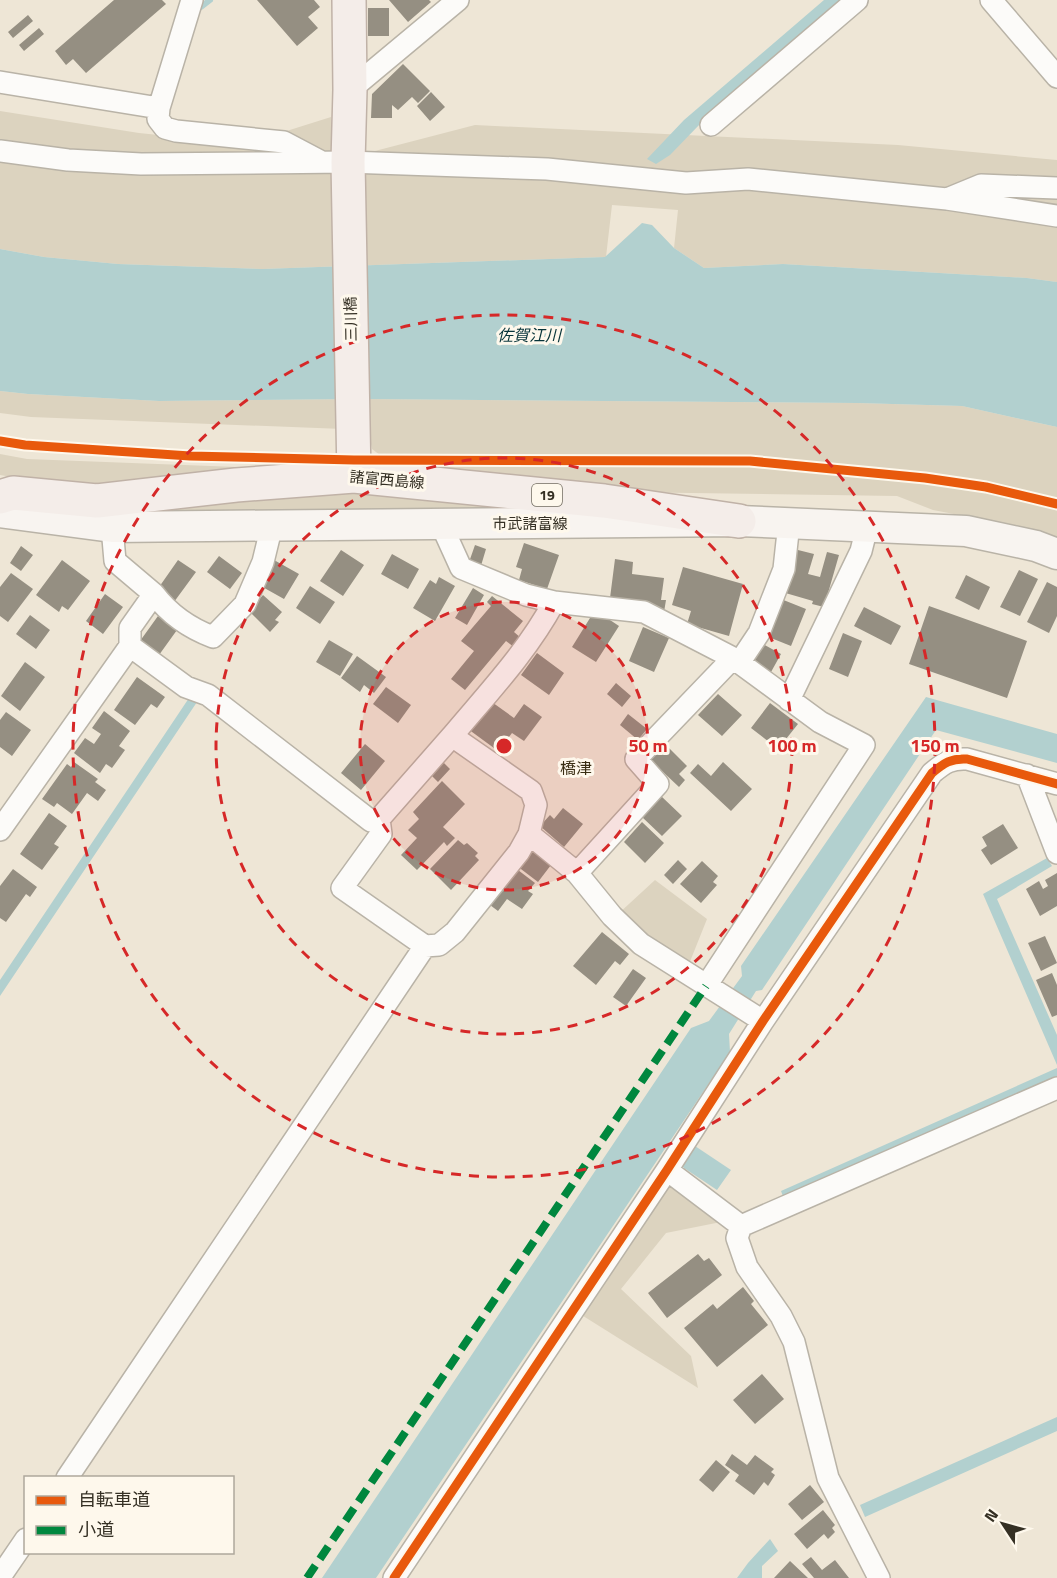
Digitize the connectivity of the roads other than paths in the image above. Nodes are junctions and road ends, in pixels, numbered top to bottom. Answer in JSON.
{"nodes":[{"id":1,"x":192,"y":0,"type":"edge"},
{"id":2,"x":349,"y":0,"type":"edge"},
{"id":3,"x":458,"y":0,"type":"edge"},
{"id":4,"x":857,"y":0,"type":"edge"},
{"id":5,"x":991,"y":0,"type":"edge"},
{"id":6,"x":1057,"y":77,"type":"edge"},
{"id":7,"x":0,"y":82,"type":"edge"},
{"id":8,"x":350,"y":90,"type":"junction"},
{"id":9,"x":159,"y":108,"type":"junction"},
{"id":10,"x":711,"y":125,"type":"dead end"},
{"id":11,"x":0,"y":151,"type":"edge"},
{"id":12,"x":334,"y":161,"type":"junction"},
{"id":13,"x":1057,"y":188,"type":"edge"},
{"id":14,"x":946,"y":199,"type":"junction"},
{"id":15,"x":1057,"y":216,"type":"edge"},
{"id":16,"x":354,"y":476,"type":"junction"},
{"id":17,"x":0,"y":497,"type":"edge"},
{"id":18,"x":0,"y":512,"type":"edge"},
{"id":19,"x":739,"y":521,"type":"junction"},
{"id":20,"x":789,"y":523,"type":"junction"},
{"id":21,"x":441,"y":524,"type":"junction"},
{"id":22,"x":272,"y":525,"type":"junction"},
{"id":23,"x":112,"y":527,"type":"junction"},
{"id":24,"x":867,"y":527,"type":"junction"},
{"id":25,"x":1057,"y":554,"type":"edge"},
{"id":26,"x":154,"y":594,"type":"junction"},
{"id":27,"x":554,"y":602,"type":"junction"},
{"id":28,"x":130,"y":646,"type":"junction"},
{"id":29,"x":736,"y":661,"type":"junction"},
{"id":30,"x":789,"y":700,"type":"junction"},
{"id":31,"x":452,"y":736,"type":"junction"},
{"id":32,"x":1027,"y":775,"type":"junction"},
{"id":33,"x":1057,"y":784,"type":"edge"},
{"id":34,"x":379,"y":819,"type":"junction"},
{"id":35,"x":0,"y":830,"type":"edge"},
{"id":36,"x":530,"y":834,"type":"junction"},
{"id":37,"x":1057,"y":852,"type":"edge"},
{"id":38,"x":577,"y":873,"type":"junction"},
{"id":39,"x":425,"y":946,"type":"junction"},
{"id":40,"x":710,"y":988,"type":"junction"},
{"id":41,"x":758,"y":1017,"type":"junction"},
{"id":42,"x":1057,"y":1088,"type":"edge"},
{"id":43,"x":667,"y":1170,"type":"junction"},
{"id":44,"x":741,"y":1226,"type":"junction"},
{"id":45,"x":68,"y":1476,"type":"edge"},
{"id":46,"x":24,"y":1542,"type":"edge"},
{"id":47,"x":0,"y":1577,"type":"edge"},
{"id":48,"x":877,"y":1577,"type":"edge"},
{"id":49,"x":394,"y":1578,"type":"edge"}],
"edges":[{"from":1,"to":9,"type":"street"},
{"from":2,"to":8,"type":"main road"},
{"from":3,"to":8,"type":"street"},
{"from":4,"to":10,"type":"street"},
{"from":5,"to":6,"type":"street"},
{"from":7,"to":9,"type":"street"},
{"from":8,"to":12,"type":"main road"},
{"from":9,"to":12,"type":"street"},
{"from":11,"to":12,"type":"street"},
{"from":12,"to":14,"type":"street"},
{"from":12,"to":16,"type":"main road","name":"三川橋"},
{"from":13,"to":14,"type":"street"},
{"from":14,"to":15,"type":"street"},
{"from":16,"to":17,"type":"main road","name":"諸富西島線","number":"19"},
{"from":16,"to":19,"type":"main road","name":"諸富西島線","number":"19"},
{"from":18,"to":23,"type":"main road","name":"市武諸富線"},
{"from":19,"to":20,"type":"main road","name":"市武諸富線"},
{"from":19,"to":21,"type":"main road","name":"市武諸富線"},
{"from":20,"to":24,"type":"main road","name":"市武諸富線"},
{"from":20,"to":29,"type":"street"},
{"from":21,"to":22,"type":"main road","name":"市武諸富線"},
{"from":21,"to":27,"type":"street"},
{"from":22,"to":23,"type":"main road","name":"市武諸富線"},
{"from":22,"to":26,"type":"street"},
{"from":23,"to":26,"type":"street"},
{"from":24,"to":25,"type":"main road","name":"市武諸富線"},
{"from":24,"to":30,"type":"street"},
{"from":26,"to":28,"type":"street"},
{"from":27,"to":29,"type":"street"},
{"from":27,"to":31,"type":"street"},
{"from":28,"to":34,"type":"street"},
{"from":28,"to":35,"type":"street"},
{"from":29,"to":30,"type":"street"},
{"from":29,"to":38,"type":"street"},
{"from":30,"to":40,"type":"street"},
{"from":31,"to":34,"type":"street"},
{"from":31,"to":36,"type":"street"},
{"from":32,"to":33,"type":"street"},
{"from":32,"to":37,"type":"street"},
{"from":32,"to":41,"type":"street"},
{"from":34,"to":39,"type":"street"},
{"from":36,"to":38,"type":"street"},
{"from":36,"to":39,"type":"street"},
{"from":38,"to":40,"type":"street"},
{"from":39,"to":45,"type":"street"},
{"from":40,"to":41,"type":"street"},
{"from":41,"to":43,"type":"street"},
{"from":42,"to":44,"type":"street"},
{"from":43,"to":44,"type":"street"},
{"from":43,"to":49,"type":"street"},
{"from":44,"to":48,"type":"street"},
{"from":46,"to":47,"type":"street"}]}
